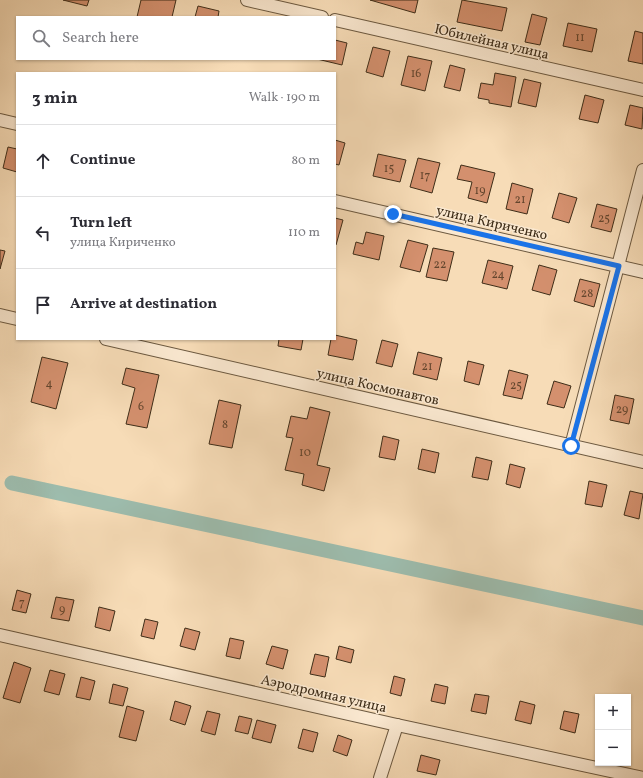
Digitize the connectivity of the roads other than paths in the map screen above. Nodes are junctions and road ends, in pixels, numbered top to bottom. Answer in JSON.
{"nodes":[{"id":1,"x":247,"y":0,"type":"edge"},
{"id":2,"x":318,"y":16,"type":"edge"},
{"id":3,"x":336,"y":20,"type":"edge"},
{"id":4,"x":643,"y":90,"type":"edge"},
{"id":5,"x":0,"y":120,"type":"edge"},
{"id":6,"x":16,"y":124,"type":"edge"},
{"id":7,"x":643,"y":170,"type":"edge"},
{"id":8,"x":336,"y":201,"type":"edge"},
{"id":9,"x":619,"y":266,"type":"junction"},
{"id":10,"x":643,"y":272,"type":"edge"},
{"id":11,"x":0,"y":315,"type":"edge"},
{"id":12,"x":16,"y":318,"type":"edge"},
{"id":13,"x":110,"y":340,"type":"edge"},
{"id":14,"x":571,"y":446,"type":"junction"},
{"id":15,"x":643,"y":462,"type":"edge"},
{"id":16,"x":0,"y":635,"type":"edge"},
{"id":17,"x":397,"y":725,"type":"junction"},
{"id":18,"x":380,"y":778,"type":"edge"},
{"id":19,"x":639,"y":778,"type":"edge"}],
"edges":[{"from":1,"to":2,"type":"street"},
{"from":3,"to":4,"type":"street","name":"Юбилейная улица"},
{"from":5,"to":6,"type":"street"},
{"from":7,"to":9,"type":"street"},
{"from":8,"to":9,"type":"street","name":"улица Кириченко"},
{"from":9,"to":10,"type":"street","name":"улица Кириченко"},
{"from":9,"to":14,"type":"street"},
{"from":11,"to":12,"type":"street"},
{"from":13,"to":14,"type":"street","name":"улица Космонавтов"},
{"from":14,"to":15,"type":"street","name":"улица Космонавтов"},
{"from":16,"to":17,"type":"street","name":"Аэродромная улица"},
{"from":17,"to":18,"type":"street"},
{"from":17,"to":19,"type":"street","name":"Аэродромная улица"}]}
